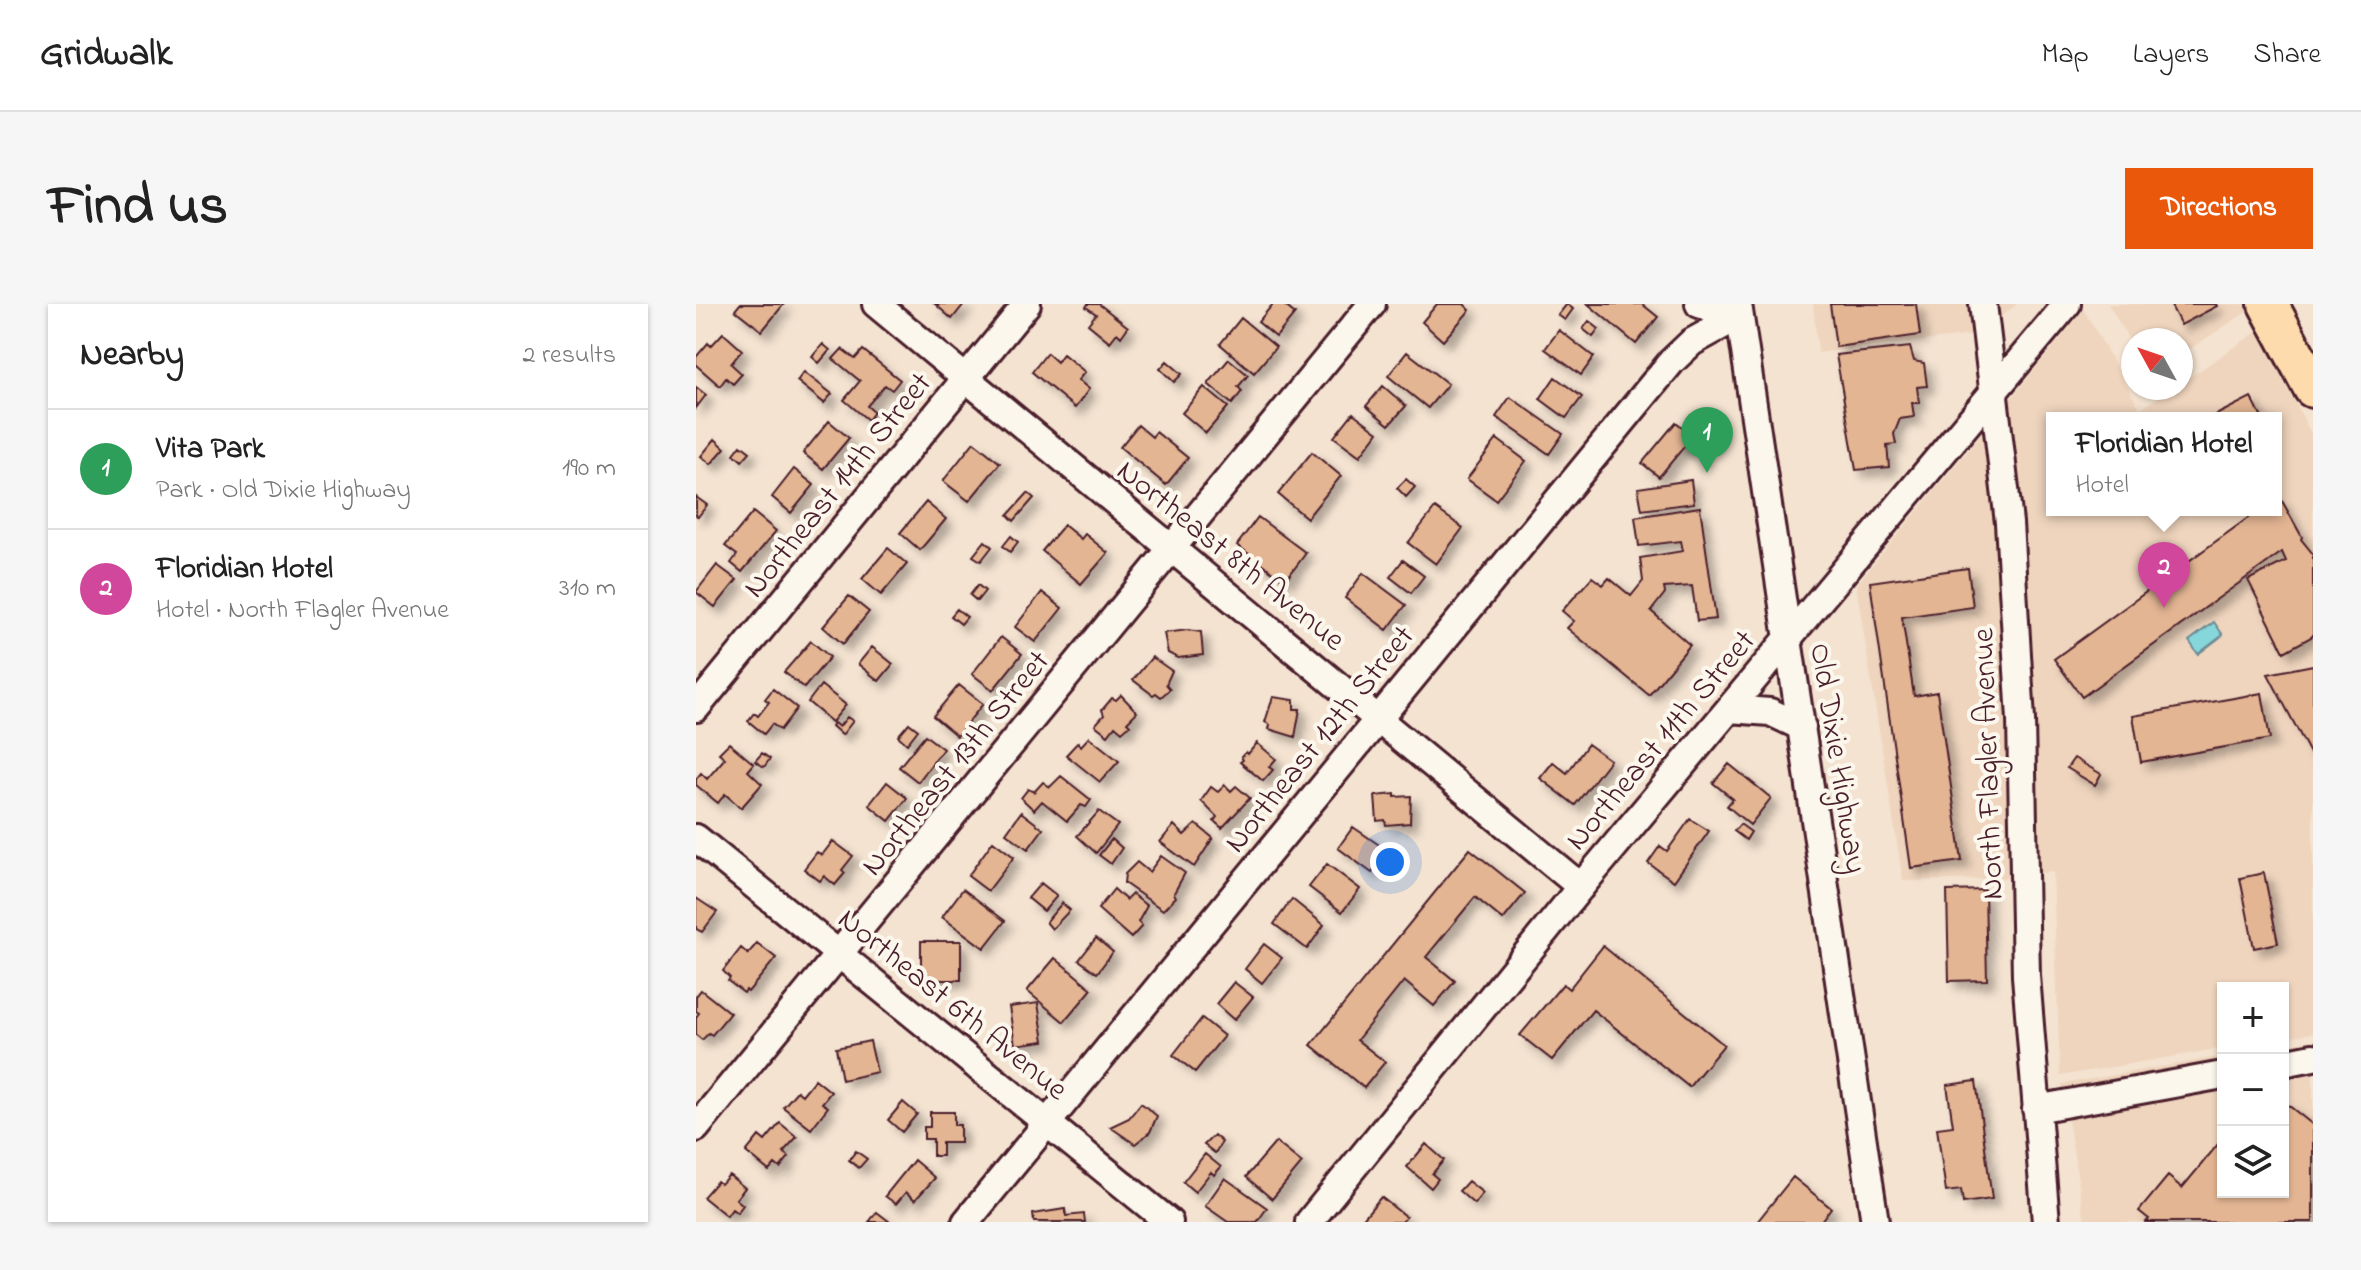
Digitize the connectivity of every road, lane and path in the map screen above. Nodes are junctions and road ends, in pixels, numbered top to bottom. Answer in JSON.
{"nodes":[{"id":1,"x":876,"y":304,"type":"edge"},
{"id":2,"x":1027,"y":304,"type":"edge"},
{"id":3,"x":1372,"y":304,"type":"edge"},
{"id":4,"x":1699,"y":304,"type":"edge"},
{"id":5,"x":1983,"y":304,"type":"edge"},
{"id":6,"x":2067,"y":304,"type":"edge"},
{"id":7,"x":2268,"y":304,"type":"edge"},
{"id":8,"x":1738,"y":310,"type":"edge"},
{"id":9,"x":967,"y":379,"type":"junction"},
{"id":10,"x":2313,"y":388,"type":"edge"},
{"id":11,"x":1995,"y":390,"type":"junction"},
{"id":12,"x":1172,"y":549,"type":"junction"},
{"id":13,"x":1788,"y":638,"type":"junction"},
{"id":14,"x":696,"y":708,"type":"edge"},
{"id":15,"x":1729,"y":709,"type":"junction"},
{"id":16,"x":1378,"y":718,"type":"junction"},
{"id":17,"x":1802,"y":727,"type":"junction"},
{"id":18,"x":696,"y":838,"type":"edge"},
{"id":19,"x":1581,"y":887,"type":"junction"},
{"id":20,"x":840,"y":955,"type":"junction"},
{"id":21,"x":2313,"y":1057,"type":"edge"},
{"id":22,"x":2289,"y":1062,"type":"edge"},
{"id":23,"x":2217,"y":1076,"type":"edge"},
{"id":24,"x":2036,"y":1109,"type":"junction"},
{"id":25,"x":1047,"y":1122,"type":"junction"},
{"id":26,"x":696,"y":1128,"type":"edge"},
{"id":27,"x":1873,"y":1210,"type":"edge"},
{"id":28,"x":966,"y":1222,"type":"edge"},
{"id":29,"x":1169,"y":1222,"type":"edge"},
{"id":30,"x":1309,"y":1222,"type":"edge"},
{"id":31,"x":1851,"y":1222,"type":"edge"},
{"id":32,"x":2046,"y":1222,"type":"edge"}],
"edges":[{"from":1,"to":9,"type":"street","name":"Northeast 8th Avenue"},
{"from":2,"to":9,"type":"street","name":"Northeast 14th Street"},
{"from":3,"to":12,"type":"street","name":"Northeast 13th Street"},
{"from":4,"to":8,"type":"street"},
{"from":5,"to":11,"type":"street","name":"North Flagler Avenue"},
{"from":6,"to":11,"type":"street","name":"Northeast 11th Street"},
{"from":7,"to":10,"type":"highway"},
{"from":8,"to":13,"type":"street","name":"Old Dixie Highway"},
{"from":8,"to":16,"type":"street","name":"Northeast 12th Street"},
{"from":9,"to":12,"type":"street","name":"Northeast 8th Avenue"},
{"from":9,"to":14,"type":"street","name":"Northeast 14th Street"},
{"from":11,"to":13,"type":"street","name":"Northeast 11th Street"},
{"from":11,"to":24,"type":"street","name":"North Flagler Avenue"},
{"from":12,"to":16,"type":"street","name":"Northeast 8th Avenue"},
{"from":12,"to":20,"type":"street","name":"Northeast 13th Street"},
{"from":13,"to":15,"type":"street","name":"Northeast 11th Street"},
{"from":13,"to":17,"type":"street","name":"Old Dixie Highway"},
{"from":15,"to":17,"type":"street"},
{"from":15,"to":19,"type":"street","name":"Northeast 11th Street"},
{"from":16,"to":19,"type":"street","name":"Northeast 8th Avenue"},
{"from":16,"to":25,"type":"street","name":"Northeast 12th Street"},
{"from":17,"to":27,"type":"street","name":"Old Dixie Highway"},
{"from":18,"to":20,"type":"street","name":"Northeast 6th Avenue"},
{"from":19,"to":30,"type":"street","name":"Northeast 11th Street"},
{"from":20,"to":25,"type":"street","name":"Northeast 6th Avenue"},
{"from":20,"to":26,"type":"street","name":"Northeast 13th Street"},
{"from":21,"to":22,"type":"street"},
{"from":23,"to":24,"type":"street"},
{"from":24,"to":32,"type":"street","name":"North Flagler Avenue"},
{"from":25,"to":28,"type":"street","name":"Northeast 12th Street"},
{"from":25,"to":29,"type":"street","name":"Northeast 6th Avenue"},
{"from":27,"to":31,"type":"street"}]}
